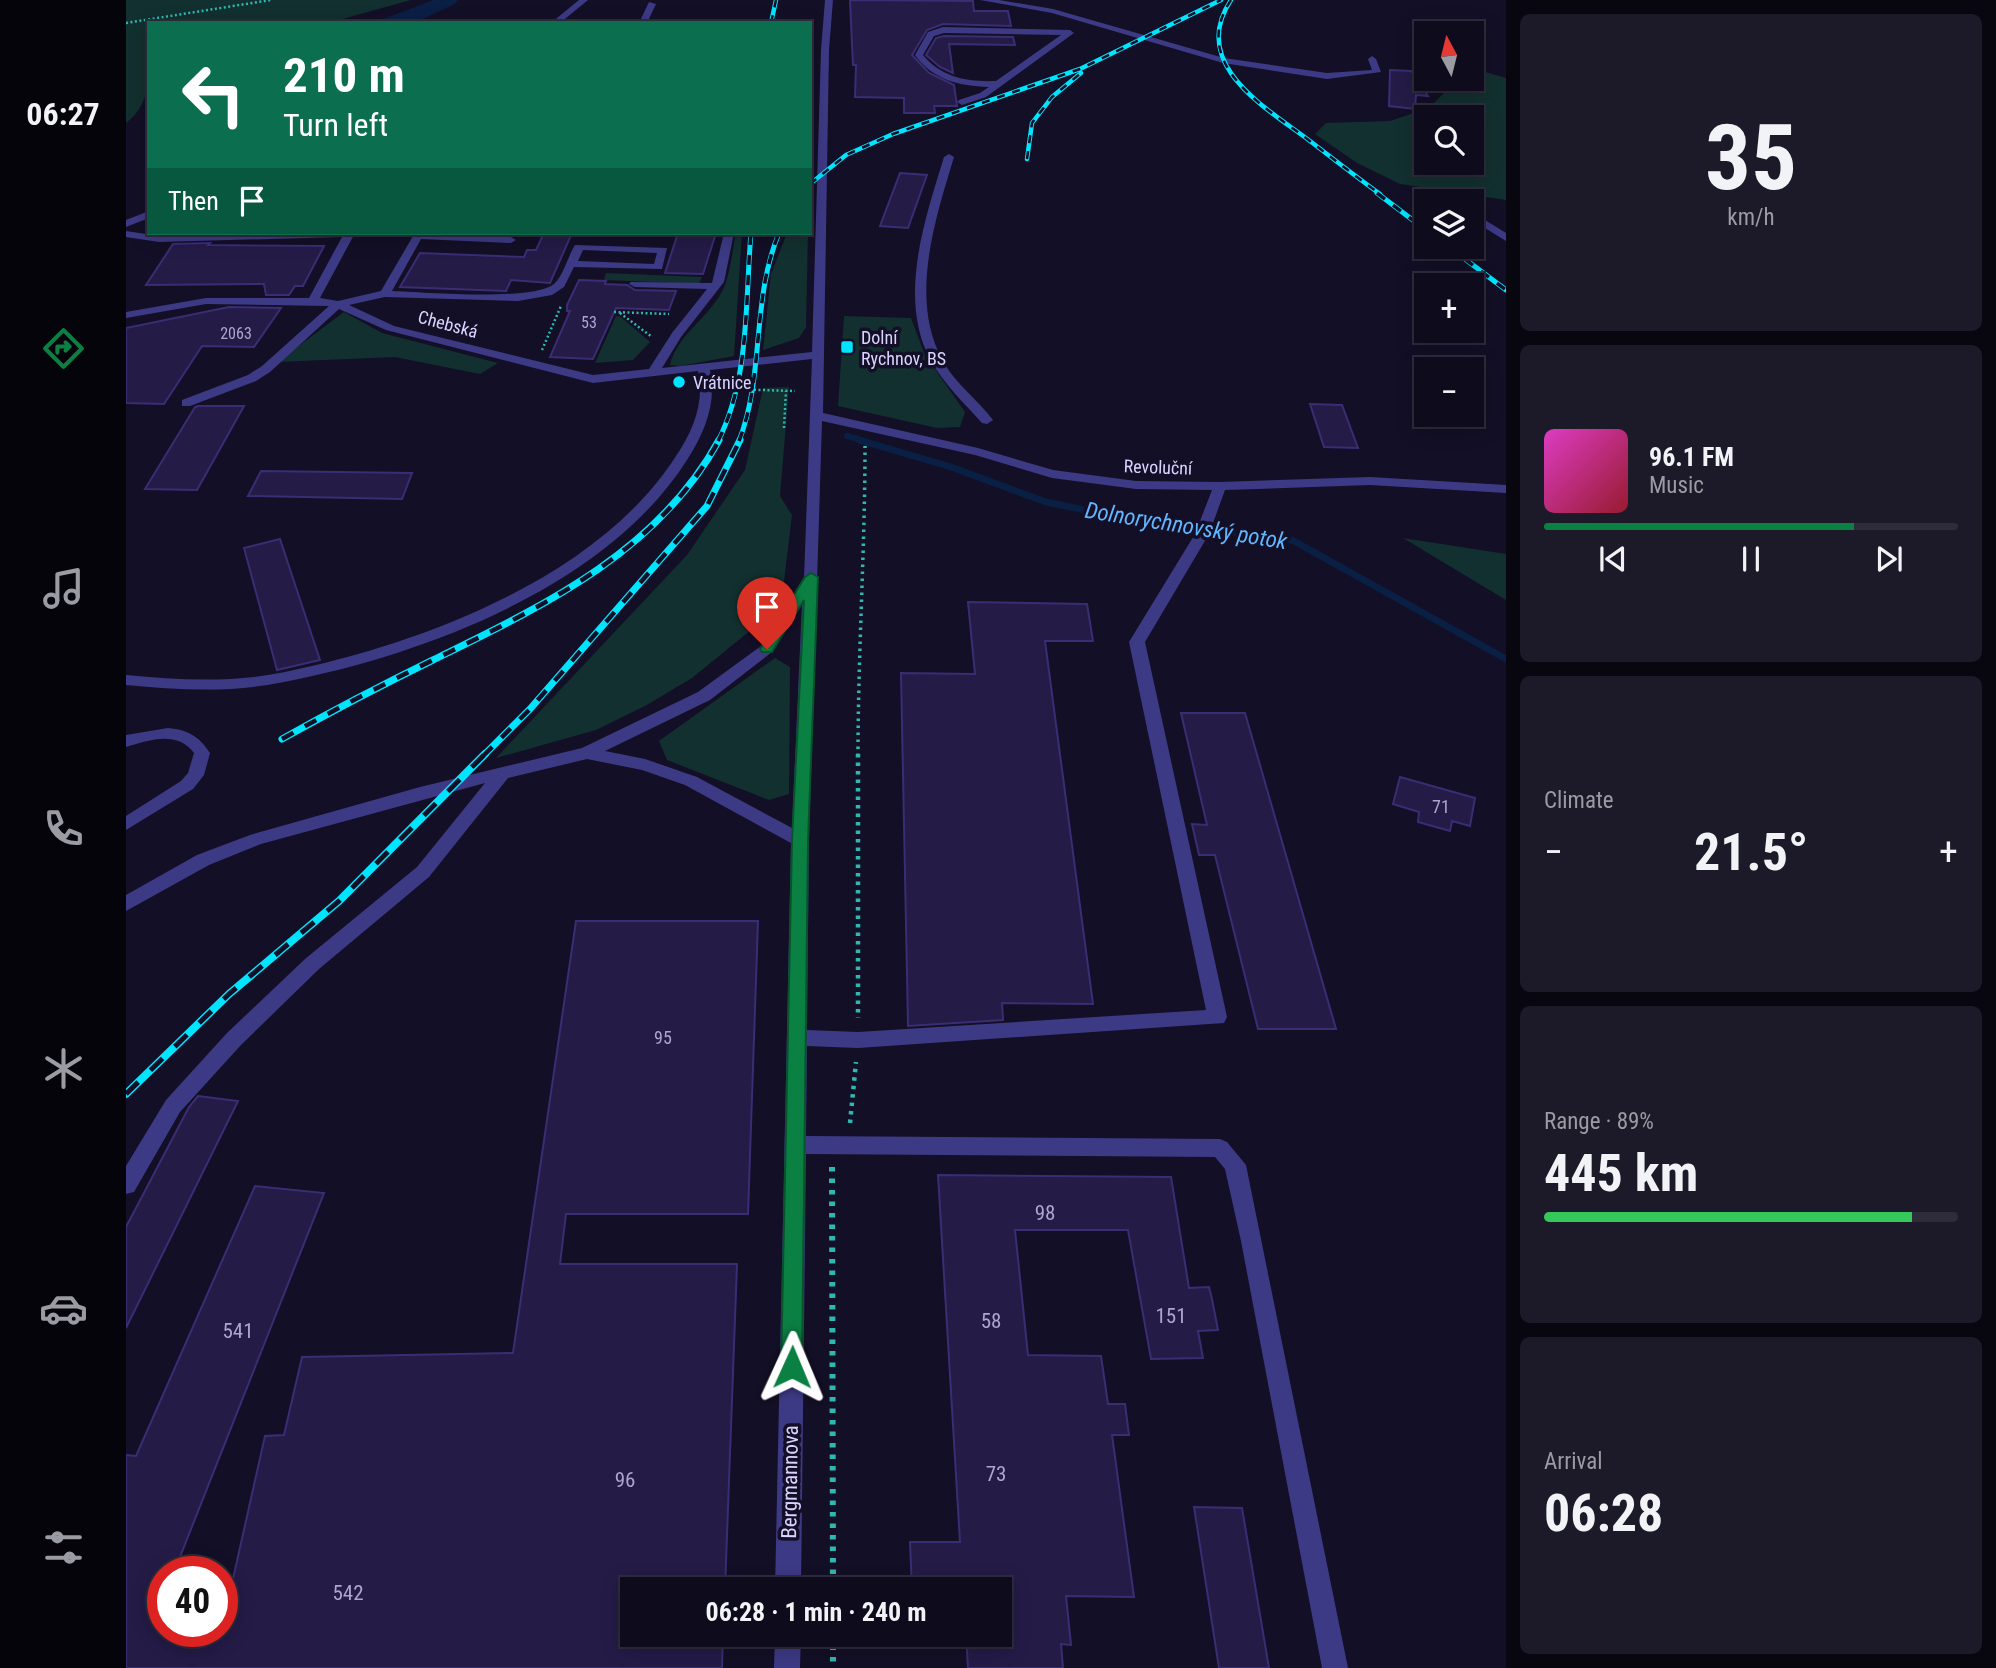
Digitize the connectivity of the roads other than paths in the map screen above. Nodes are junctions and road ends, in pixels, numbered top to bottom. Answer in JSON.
{"nodes":[{"id":1,"x":584,"y":0,"type":"edge"},
{"id":2,"x":828,"y":0,"type":"edge"},
{"id":3,"x":984,"y":0,"type":"edge"},
{"id":4,"x":652,"y":4,"type":"dead end"},
{"id":5,"x":1087,"y":20,"type":"junction"},
{"id":6,"x":558,"y":21,"type":"edge"},
{"id":7,"x":644,"y":21,"type":"edge"},
{"id":8,"x":1069,"y":33,"type":"junction"},
{"id":9,"x":1372,"y":59,"type":"dead end"},
{"id":10,"x":999,"y":84,"type":"junction"},
{"id":11,"x":961,"y":102,"type":"dead end"},
{"id":12,"x":949,"y":157,"type":"dead end"},
{"id":13,"x":147,"y":215,"type":"edge"},
{"id":14,"x":1484,"y":223,"type":"edge"},
{"id":15,"x":126,"y":224,"type":"edge"},
{"id":16,"x":126,"y":234,"type":"edge"},
{"id":17,"x":286,"y":235,"type":"edge"},
{"id":18,"x":348,"y":235,"type":"edge"},
{"id":19,"x":728,"y":235,"type":"edge"},
{"id":20,"x":1506,"y":239,"type":"edge"},
{"id":21,"x":511,"y":240,"type":"dead end"},
{"id":22,"x":572,"y":264,"type":"junction"},
{"id":23,"x":635,"y":284,"type":"dead end"},
{"id":24,"x":715,"y":286,"type":"junction"},
{"id":25,"x":385,"y":293,"type":"junction"},
{"id":26,"x":313,"y":301,"type":"junction"},
{"id":27,"x":338,"y":304,"type":"junction"},
{"id":28,"x":126,"y":315,"type":"edge"},
{"id":29,"x":817,"y":355,"type":"junction"},
{"id":30,"x":703,"y":366,"type":"junction"},
{"id":31,"x":653,"y":373,"type":"junction"},
{"id":32,"x":186,"y":402,"type":"dead end"},
{"id":33,"x":816,"y":415,"type":"junction"},
{"id":34,"x":988,"y":420,"type":"dead end"},
{"id":35,"x":1220,"y":486,"type":"junction"},
{"id":36,"x":1506,"y":489,"type":"edge"},
{"id":37,"x":811,"y":577,"type":"junction"},
{"id":38,"x":126,"y":680,"type":"edge"},
{"id":39,"x":126,"y":741,"type":"edge"},
{"id":40,"x":587,"y":753,"type":"junction"},
{"id":41,"x":500,"y":775,"type":"junction"},
{"id":42,"x":126,"y":824,"type":"edge"},
{"id":43,"x":800,"y":840,"type":"junction"},
{"id":44,"x":126,"y":904,"type":"edge"},
{"id":45,"x":797,"y":1038,"type":"junction"},
{"id":46,"x":795,"y":1144,"type":"junction"},
{"id":47,"x":126,"y":1185,"type":"edge"},
{"id":48,"x":788,"y":1577,"type":"edge"},
{"id":49,"x":788,"y":1647,"type":"edge"},
{"id":50,"x":787,"y":1668,"type":"edge"},
{"id":51,"x":1335,"y":1668,"type":"edge"}],
"edges":[{"from":1,"to":6,"type":"street"},
{"from":2,"to":29,"type":"street"},
{"from":3,"to":5,"type":"street"},
{"from":4,"to":7,"type":"street"},
{"from":5,"to":8,"type":"street"},
{"from":5,"to":9,"type":"street"},
{"from":8,"to":10,"type":"street"},
{"from":8,"to":10,"type":"street"},
{"from":10,"to":11,"type":"street"},
{"from":12,"to":34,"type":"street"},
{"from":13,"to":15,"type":"street"},
{"from":14,"to":20,"type":"street"},
{"from":16,"to":17,"type":"street"},
{"from":18,"to":26,"type":"street"},
{"from":19,"to":24,"type":"street"},
{"from":21,"to":25,"type":"street"},
{"from":22,"to":22,"type":"street"},
{"from":22,"to":25,"type":"street"},
{"from":23,"to":24,"type":"street"},
{"from":24,"to":31,"type":"street"},
{"from":25,"to":27,"type":"street"},
{"from":26,"to":27,"type":"street","name":"Chebská"},
{"from":26,"to":28,"type":"street","name":"Chebská"},
{"from":27,"to":31,"type":"street","name":"Chebská"},
{"from":27,"to":32,"type":"street"},
{"from":29,"to":30,"type":"street","name":"Chebská"},
{"from":29,"to":33,"type":"street"},
{"from":30,"to":31,"type":"street","name":"Chebská"},
{"from":30,"to":38,"type":"street"},
{"from":33,"to":35,"type":"street","name":"Revoluční"},
{"from":33,"to":37,"type":"street"},
{"from":35,"to":36,"type":"street","name":"Revoluční"},
{"from":35,"to":45,"type":"street"},
{"from":37,"to":40,"type":"street"},
{"from":37,"to":43,"type":"street","name":"Bergmannova"},
{"from":39,"to":42,"type":"street"},
{"from":40,"to":41,"type":"street"},
{"from":40,"to":43,"type":"street"},
{"from":41,"to":44,"type":"street"},
{"from":41,"to":47,"type":"street"},
{"from":43,"to":45,"type":"street","name":"Bergmannova"},
{"from":45,"to":46,"type":"street","name":"Bergmannova"},
{"from":46,"to":48,"type":"street","name":"Bergmannova"},
{"from":46,"to":51,"type":"street"},
{"from":49,"to":50,"type":"street"}]}
